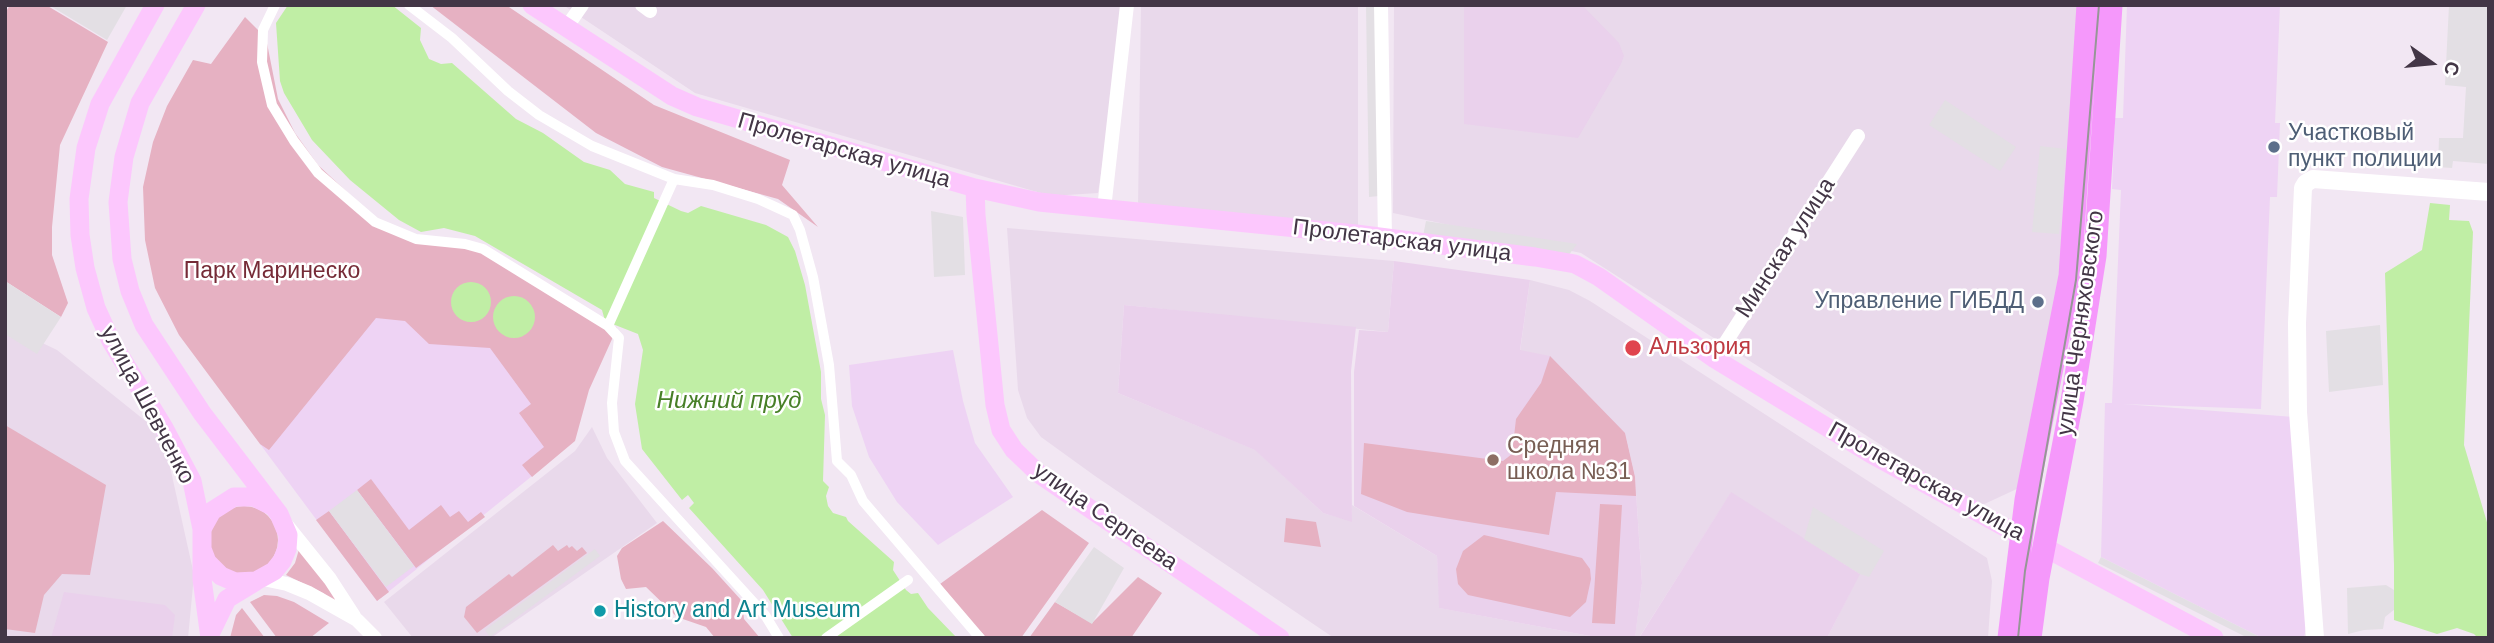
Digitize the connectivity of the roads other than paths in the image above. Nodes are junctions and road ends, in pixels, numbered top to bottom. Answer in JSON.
{"nodes":[{"id":1,"x":155,"y":5,"type":"edge"},
{"id":2,"x":196,"y":5,"type":"edge"},
{"id":3,"x":275,"y":5,"type":"edge"},
{"id":4,"x":409,"y":5,"type":"edge"},
{"id":5,"x":532,"y":5,"type":"edge"},
{"id":6,"x":582,"y":5,"type":"edge"},
{"id":7,"x":1127,"y":5,"type":"edge"},
{"id":8,"x":1381,"y":5,"type":"edge"},
{"id":9,"x":2088,"y":5,"type":"edge"},
{"id":10,"x":2111,"y":5,"type":"edge"},
{"id":11,"x":566,"y":28,"type":"junction"},
{"id":12,"x":1858,"y":136,"type":"dead end"},
{"id":13,"x":674,"y":179,"type":"junction"},
{"id":14,"x":975,"y":188,"type":"junction"},
{"id":15,"x":2488,"y":192,"type":"edge"},
{"id":16,"x":1104,"y":209,"type":"junction"},
{"id":17,"x":1385,"y":238,"type":"junction"},
{"id":18,"x":608,"y":326,"type":"junction"},
{"id":19,"x":1715,"y":359,"type":"junction"},
{"id":20,"x":2046,"y":396,"type":"junction"},
{"id":21,"x":2072,"y":401,"type":"junction"},
{"id":22,"x":279,"y":514,"type":"junction"},
{"id":23,"x":202,"y":529,"type":"junction"},
{"id":24,"x":2021,"y":536,"type":"junction"},
{"id":25,"x":2043,"y":547,"type":"junction"},
{"id":26,"x":202,"y":549,"type":"junction"},
{"id":27,"x":260,"y":580,"type":"junction"},
{"id":28,"x":908,"y":580,"type":"dead end"},
{"id":29,"x":357,"y":620,"type":"junction"},
{"id":30,"x":2315,"y":634,"type":"edge"},
{"id":31,"x":210,"y":636,"type":"edge"},
{"id":32,"x":376,"y":638,"type":"edge"},
{"id":33,"x":779,"y":638,"type":"edge"},
{"id":34,"x":826,"y":638,"type":"edge"},
{"id":35,"x":980,"y":638,"type":"edge"},
{"id":36,"x":1280,"y":638,"type":"edge"},
{"id":37,"x":2009,"y":638,"type":"edge"},
{"id":38,"x":2030,"y":638,"type":"edge"},
{"id":39,"x":2214,"y":638,"type":"edge"}],
"edges":[{"from":1,"to":23,"type":"main road","name":"улица Шевченко"},
{"from":2,"to":22,"type":"main road","name":"улица Шевченко"},
{"from":3,"to":18,"type":"street"},
{"from":4,"to":13,"type":"street"},
{"from":5,"to":11,"type":"main road","name":"Пролетарская улица"},
{"from":6,"to":11,"type":"street"},
{"from":7,"to":16,"type":"street"},
{"from":8,"to":17,"type":"street"},
{"from":9,"to":20,"type":"main road","name":"улица Черняховского"},
{"from":10,"to":21,"type":"main road","name":"улица Черняховского"},
{"from":11,"to":14,"type":"main road","name":"Пролетарская улица"},
{"from":12,"to":19,"type":"street","name":"Минская улица"},
{"from":13,"to":18,"type":"street"},
{"from":13,"to":35,"type":"street"},
{"from":14,"to":16,"type":"main road","name":"Пролетарская улица"},
{"from":14,"to":36,"type":"main road","name":"улица Сергеева"},
{"from":15,"to":30,"type":"street"},
{"from":16,"to":17,"type":"main road","name":"Пролетарская улица"},
{"from":17,"to":19,"type":"main road","name":"Пролетарская улица"},
{"from":18,"to":33,"type":"street"},
{"from":19,"to":24,"type":"main road","name":"Пролетарская улица"},
{"from":20,"to":21,"type":"main road"},
{"from":20,"to":24,"type":"main road","name":"улица Черняховского"},
{"from":21,"to":25,"type":"main road","name":"улица Черняховского"},
{"from":22,"to":23,"type":"main road","name":"улица Шевченко"},
{"from":22,"to":27,"type":"main road"},
{"from":22,"to":29,"type":"street"},
{"from":23,"to":26,"type":"main road","name":"улица Шевченко"},
{"from":24,"to":25,"type":"main road","name":"Пролетарская улица"},
{"from":24,"to":37,"type":"main road","name":"улица Черняховского"},
{"from":25,"to":38,"type":"main road","name":"улица Черняховского"},
{"from":25,"to":39,"type":"main road","name":"Пролетарская улица"},
{"from":26,"to":27,"type":"main road"},
{"from":26,"to":31,"type":"main road","name":"улица Шевченко"},
{"from":27,"to":29,"type":"street"},
{"from":27,"to":31,"type":"main road"},
{"from":28,"to":34,"type":"street"},
{"from":29,"to":32,"type":"street"}]}
